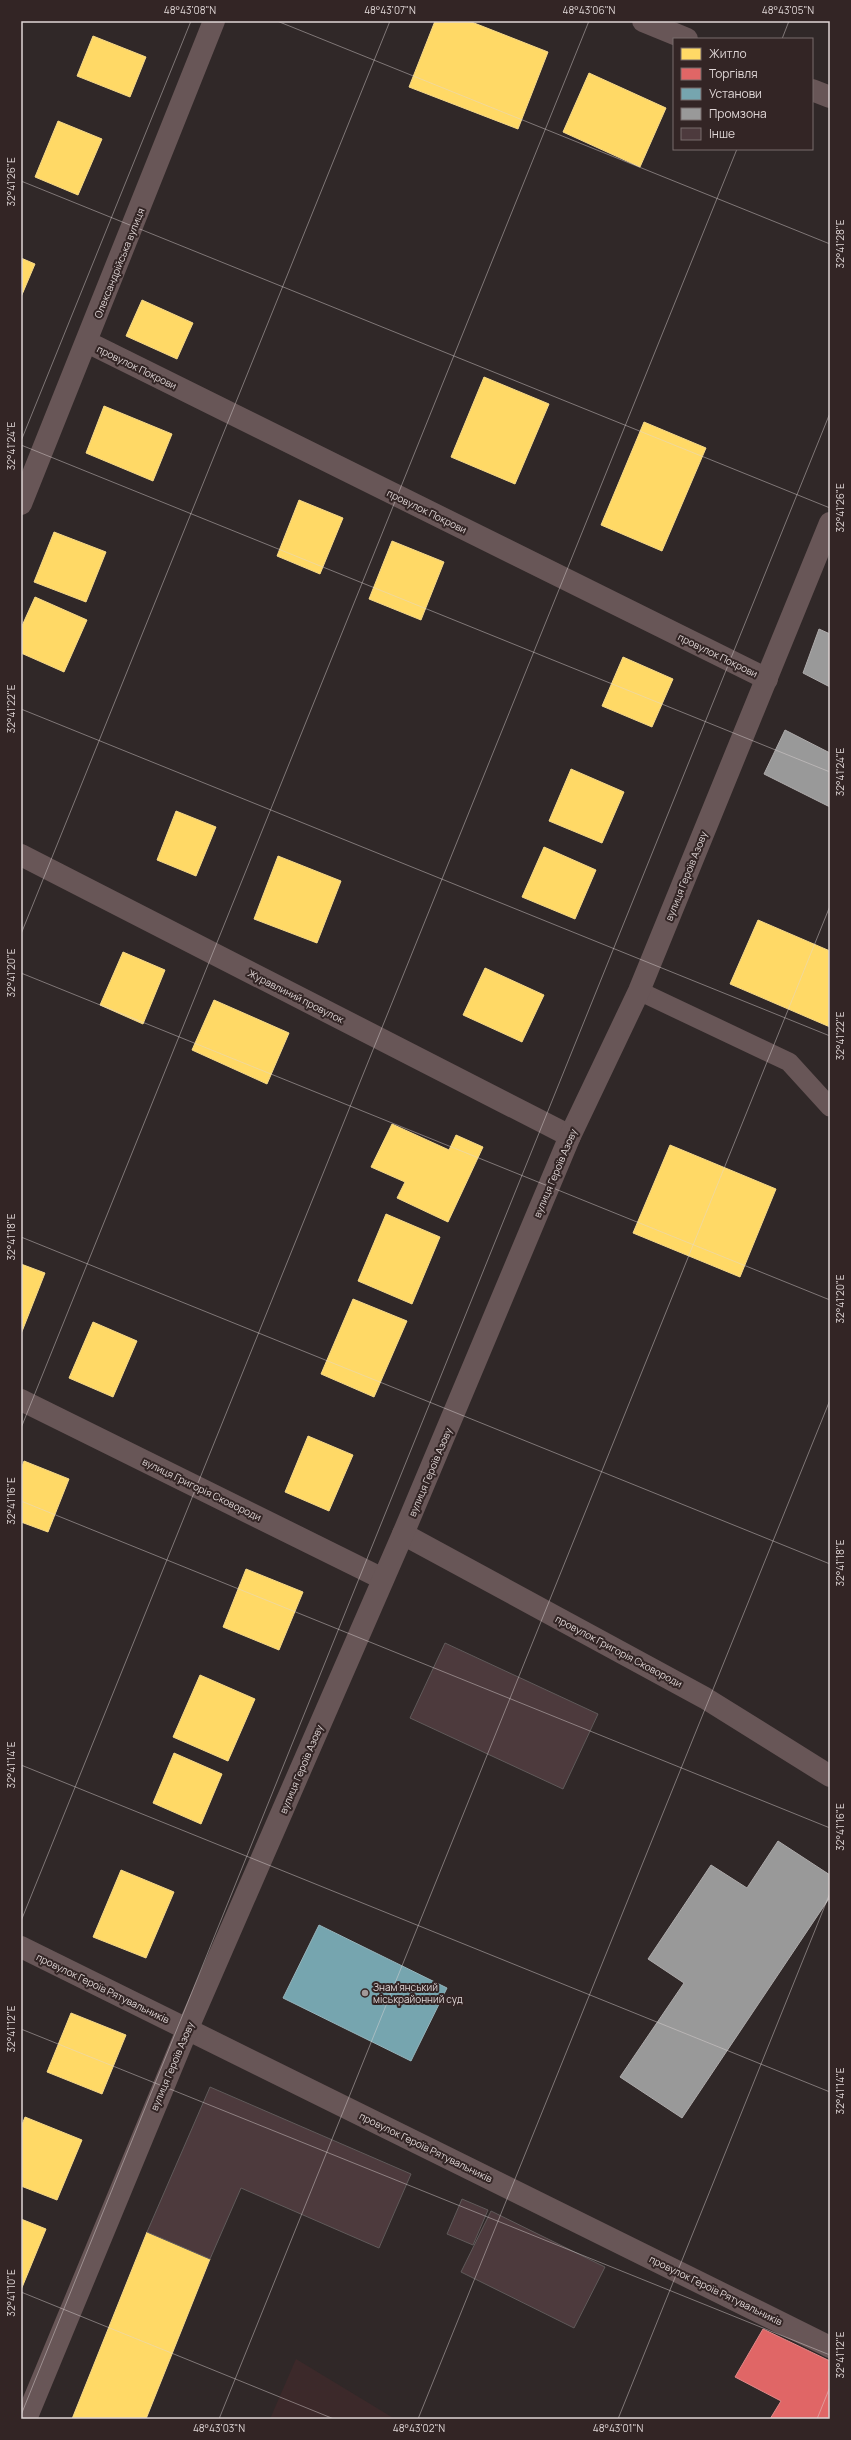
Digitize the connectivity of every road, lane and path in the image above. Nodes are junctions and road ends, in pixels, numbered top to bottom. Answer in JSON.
{"nodes":[{"id":1,"x":214,"y":21,"type":"edge"},
{"id":2,"x":643,"y":21,"type":"edge"},
{"id":3,"x":685,"y":38,"type":"edge"},
{"id":4,"x":813,"y":90,"type":"edge"},
{"id":5,"x":830,"y":97,"type":"edge"},
{"id":6,"x":87,"y":342,"type":"junction"},
{"id":7,"x":21,"y":504,"type":"edge"},
{"id":8,"x":830,"y":523,"type":"edge"},
{"id":9,"x":767,"y":679,"type":"junction"},
{"id":10,"x":21,"y":855,"type":"edge"},
{"id":11,"x":639,"y":991,"type":"junction"},
{"id":12,"x":830,"y":1107,"type":"edge"},
{"id":13,"x":570,"y":1136,"type":"junction"},
{"id":14,"x":21,"y":1400,"type":"edge"},
{"id":15,"x":403,"y":1534,"type":"junction"},
{"id":16,"x":383,"y":1579,"type":"junction"},
{"id":17,"x":830,"y":1776,"type":"edge"},
{"id":18,"x":21,"y":1947,"type":"edge"},
{"id":19,"x":187,"y":2030,"type":"junction"},
{"id":20,"x":830,"y":2347,"type":"edge"},
{"id":21,"x":26,"y":2419,"type":"edge"}],
"edges":[{"from":1,"to":6,"type":"street","name":"Олександрійська вулиця"},
{"from":2,"to":3,"type":"street"},
{"from":4,"to":5,"type":"street"},
{"from":6,"to":7,"type":"street","name":"Олександрійська вулиця"},
{"from":6,"to":9,"type":"street","name":"провулок Покрови"},
{"from":8,"to":9,"type":"street","name":"вулиця Героїв Азову"},
{"from":9,"to":11,"type":"street","name":"вулиця Героїв Азову"},
{"from":10,"to":13,"type":"street","name":"Журавлиний провулок"},
{"from":11,"to":12,"type":"lane"},
{"from":11,"to":13,"type":"street","name":"вулиця Героїв Азову"},
{"from":13,"to":15,"type":"street","name":"вулиця Героїв Азову"},
{"from":14,"to":16,"type":"street","name":"вулиця Григорія Сковороди"},
{"from":15,"to":16,"type":"street","name":"вулиця Героїв Азову"},
{"from":15,"to":17,"type":"street","name":"провулок Григорія Сковороди"},
{"from":16,"to":19,"type":"street","name":"вулиця Героїв Азову"},
{"from":18,"to":19,"type":"street","name":"провулок Героїв Рятувальників"},
{"from":19,"to":20,"type":"street","name":"провулок Героїв Рятувальників"},
{"from":19,"to":21,"type":"street","name":"вулиця Героїв Азову"}]}
